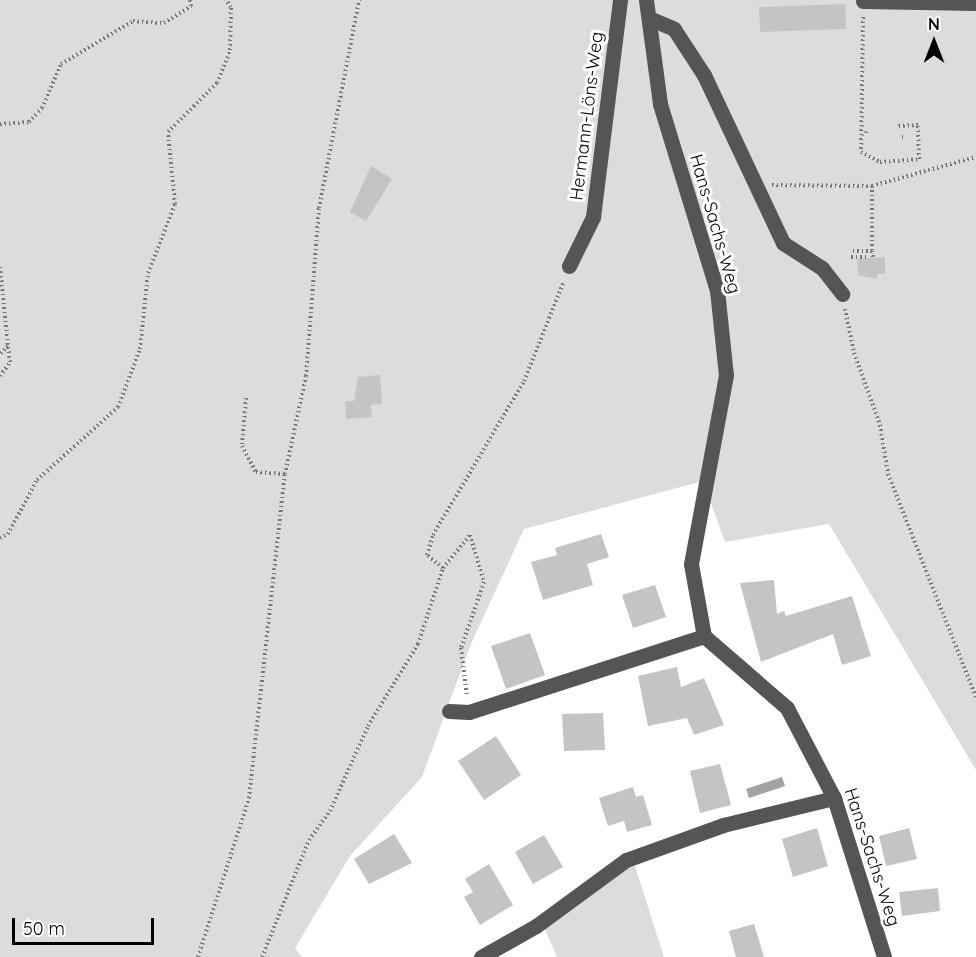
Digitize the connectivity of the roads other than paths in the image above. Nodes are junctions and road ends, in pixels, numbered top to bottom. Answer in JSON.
{"nodes":[{"id":1,"x":620,"y":0,"type":"edge"},
{"id":2,"x":646,"y":0,"type":"edge"},
{"id":3,"x":862,"y":1,"type":"edge"},
{"id":4,"x":976,"y":3,"type":"edge"},
{"id":5,"x":651,"y":19,"type":"junction"},
{"id":6,"x":569,"y":266,"type":"road end"},
{"id":7,"x":842,"y":294,"type":"road end"},
{"id":8,"x":704,"y":636,"type":"junction"},
{"id":9,"x":449,"y":711,"type":"dead end"},
{"id":10,"x":834,"y":798,"type":"junction"},
{"id":11,"x":481,"y":957,"type":"edge"},
{"id":12,"x":884,"y":957,"type":"edge"}],
"edges":[{"from":1,"to":6,"type":"street","name":"Hermann-Löns-Weg"},
{"from":2,"to":5,"type":"street","name":"Hans-Sachs-Weg"},
{"from":3,"to":4,"type":"street"},
{"from":5,"to":7,"type":"street"},
{"from":5,"to":8,"type":"street","name":"Hans-Sachs-Weg"},
{"from":8,"to":9,"type":"street"},
{"from":8,"to":10,"type":"street","name":"Hans-Sachs-Weg"},
{"from":10,"to":11,"type":"street"},
{"from":10,"to":12,"type":"street","name":"Hans-Sachs-Weg"}]}
